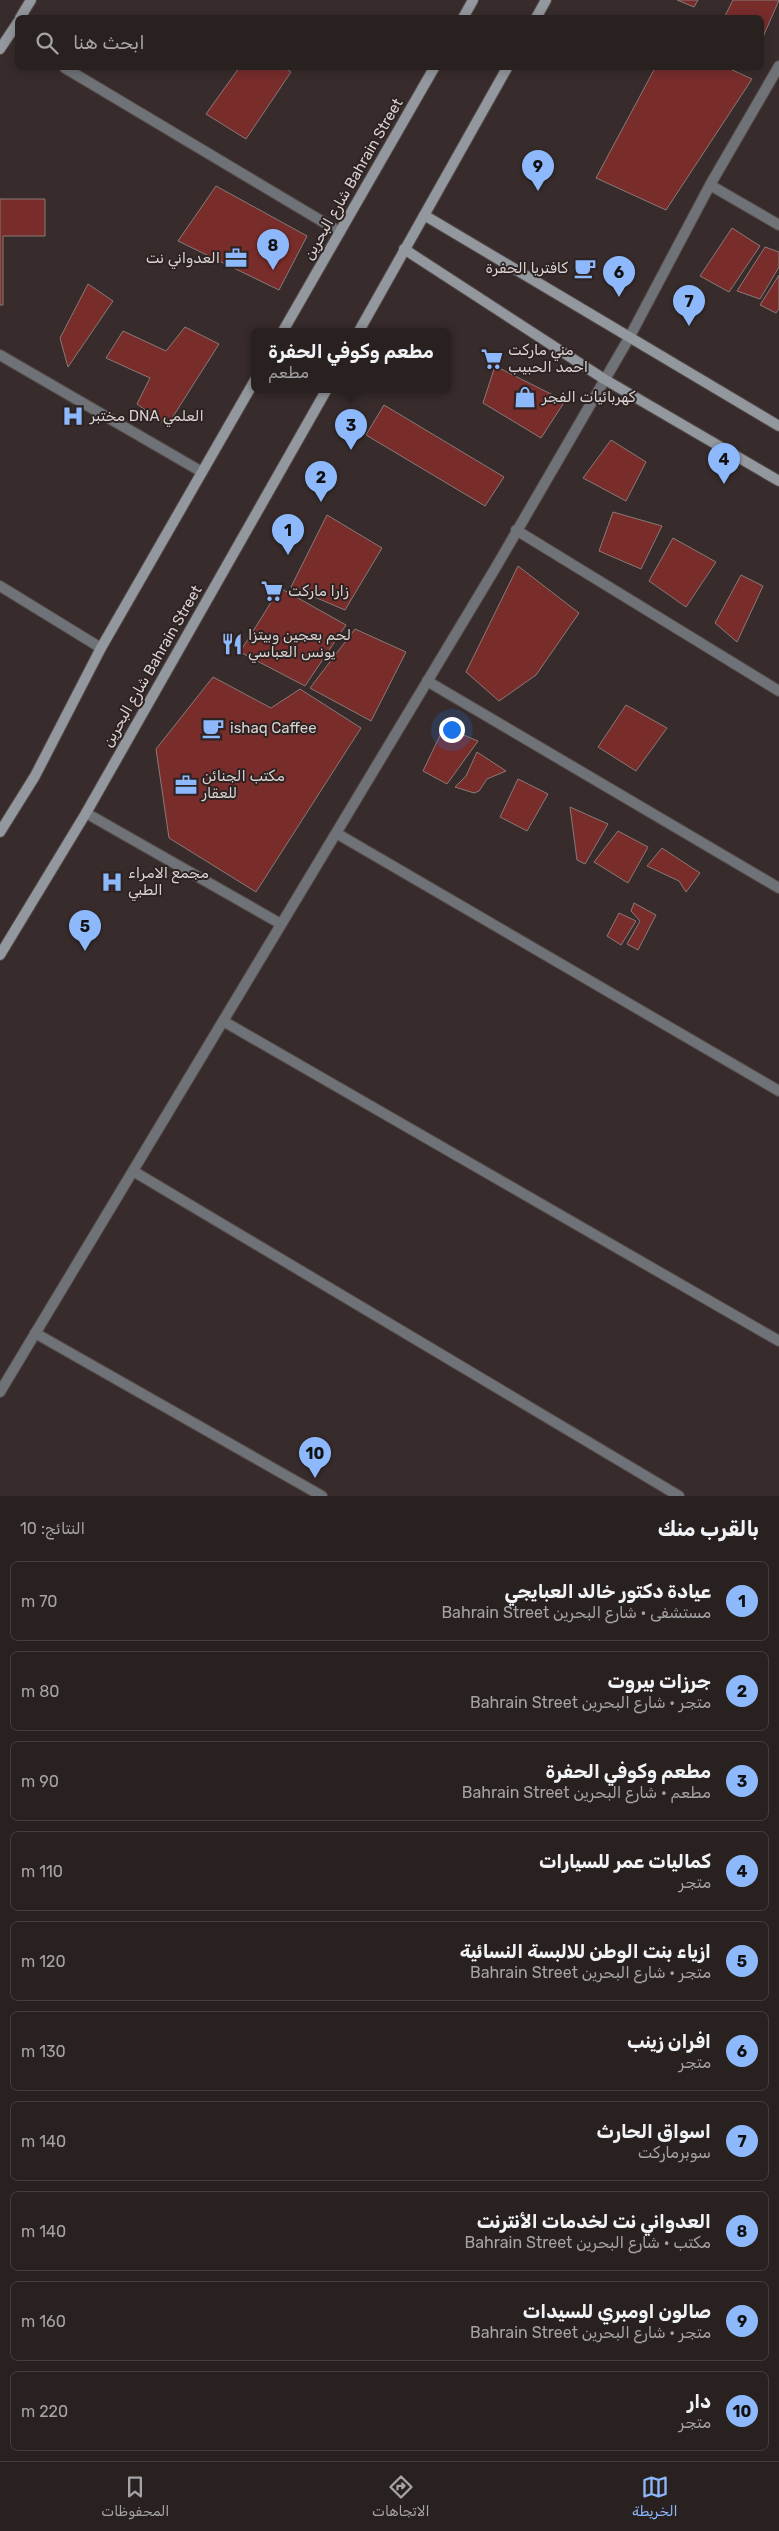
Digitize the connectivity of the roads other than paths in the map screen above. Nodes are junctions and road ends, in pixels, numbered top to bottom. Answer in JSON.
{"nodes":[{"id":1,"x":31,"y":0,"type":"edge"},
{"id":2,"x":473,"y":0,"type":"edge"},
{"id":3,"x":546,"y":0,"type":"edge"},
{"id":4,"x":22,"y":15,"type":"edge"},
{"id":5,"x":465,"y":15,"type":"edge"},
{"id":6,"x":538,"y":15,"type":"edge"},
{"id":7,"x":15,"y":26,"type":"edge"},
{"id":8,"x":0,"y":49,"type":"edge"},
{"id":9,"x":779,"y":66,"type":"edge"},
{"id":10,"x":68,"y":70,"type":"edge"},
{"id":11,"x":433,"y":70,"type":"edge"},
{"id":12,"x":506,"y":70,"type":"edge"},
{"id":13,"x":710,"y":185,"type":"junction"},
{"id":14,"x":424,"y":214,"type":"junction"},
{"id":15,"x":779,"y":225,"type":"edge"},
{"id":16,"x":340,"y":232,"type":"junction"},
{"id":17,"x":404,"y":249,"type":"junction"},
{"id":18,"x":285,"y":328,"type":"edge"},
{"id":19,"x":361,"y":328,"type":"edge"},
{"id":20,"x":629,"y":338,"type":"junction"},
{"id":21,"x":0,"y":355,"type":"edge"},
{"id":22,"x":604,"y":379,"type":"junction"},
{"id":23,"x":251,"y":387,"type":"edge"},
{"id":24,"x":325,"y":393,"type":"edge"},
{"id":25,"x":779,"y":426,"type":"edge"},
{"id":26,"x":202,"y":472,"type":"junction"},
{"id":27,"x":779,"y":481,"type":"edge"},
{"id":28,"x":516,"y":530,"type":"junction"},
{"id":29,"x":0,"y":586,"type":"edge"},
{"id":30,"x":101,"y":648,"type":"junction"},
{"id":31,"x":427,"y":681,"type":"junction"},
{"id":32,"x":779,"y":691,"type":"edge"},
{"id":33,"x":86,"y":813,"type":"junction"},
{"id":34,"x":0,"y":832,"type":"edge"},
{"id":35,"x":336,"y":833,"type":"junction"},
{"id":36,"x":779,"y":888,"type":"edge"},
{"id":37,"x":281,"y":924,"type":"junction"},
{"id":38,"x":0,"y":953,"type":"edge"},
{"id":39,"x":223,"y":1021,"type":"junction"},
{"id":40,"x":779,"y":1091,"type":"edge"},
{"id":41,"x":133,"y":1171,"type":"junction"},
{"id":42,"x":35,"y":1334,"type":"junction"},
{"id":43,"x":779,"y":1341,"type":"edge"},
{"id":44,"x":0,"y":1392,"type":"edge"},
{"id":45,"x":322,"y":1496,"type":"edge"},
{"id":46,"x":679,"y":1496,"type":"edge"}],
"edges":[{"from":1,"to":4,"type":"main road"},
{"from":2,"to":5,"type":"main road"},
{"from":3,"to":6,"type":"main road"},
{"from":7,"to":8,"type":"main road"},
{"from":9,"to":13,"type":"street"},
{"from":10,"to":16,"type":"street"},
{"from":11,"to":16,"type":"main road","name":"شارع البحرين Bahrain Street"},
{"from":12,"to":14,"type":"main road"},
{"from":13,"to":15,"type":"street"},
{"from":13,"to":20,"type":"street"},
{"from":14,"to":17,"type":"main road"},
{"from":14,"to":20,"type":"main road"},
{"from":16,"to":18,"type":"main road","name":"شارع البحرين Bahrain Street"},
{"from":17,"to":19,"type":"main road"},
{"from":17,"to":22,"type":"main road"},
{"from":20,"to":22,"type":"street"},
{"from":20,"to":25,"type":"main road"},
{"from":21,"to":26,"type":"street"},
{"from":22,"to":27,"type":"main road"},
{"from":22,"to":28,"type":"street"},
{"from":23,"to":26,"type":"main road"},
{"from":24,"to":33,"type":"main road","name":"شارع البحرين Bahrain Street"},
{"from":26,"to":30,"type":"main road"},
{"from":28,"to":31,"type":"street"},
{"from":28,"to":32,"type":"street"},
{"from":29,"to":30,"type":"street"},
{"from":30,"to":34,"type":"main road"},
{"from":31,"to":35,"type":"street"},
{"from":31,"to":36,"type":"street"},
{"from":33,"to":37,"type":"street"},
{"from":33,"to":38,"type":"main road","name":"شارع البحرين Bahrain Street"},
{"from":35,"to":37,"type":"street"},
{"from":35,"to":40,"type":"street"},
{"from":37,"to":39,"type":"street"},
{"from":39,"to":41,"type":"street"},
{"from":39,"to":43,"type":"street"},
{"from":41,"to":42,"type":"street"},
{"from":41,"to":46,"type":"street"},
{"from":42,"to":44,"type":"street"},
{"from":42,"to":45,"type":"street"}]}
